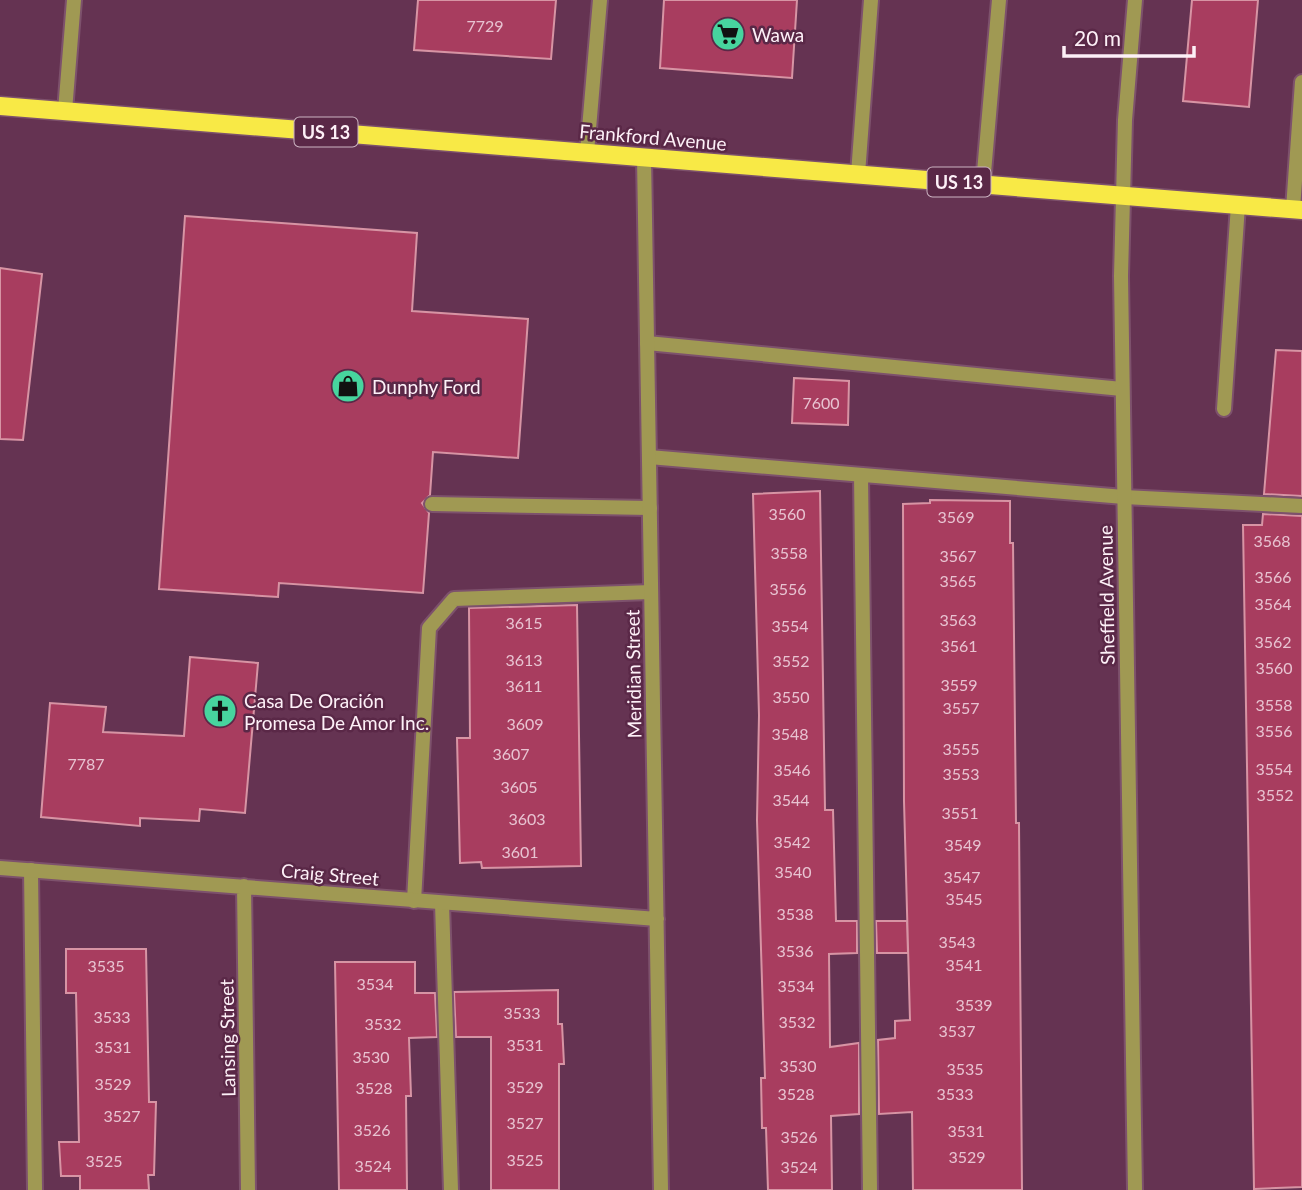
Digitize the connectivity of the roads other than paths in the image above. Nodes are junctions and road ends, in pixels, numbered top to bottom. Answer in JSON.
{"nodes":[{"id":1,"x":75,"y":0,"type":"edge"},
{"id":2,"x":600,"y":0,"type":"edge"},
{"id":3,"x":872,"y":0,"type":"edge"},
{"id":4,"x":999,"y":0,"type":"edge"},
{"id":5,"x":1135,"y":0,"type":"edge"},
{"id":6,"x":1302,"y":82,"type":"edge"},
{"id":7,"x":0,"y":106,"type":"edge"},
{"id":8,"x":65,"y":111,"type":"junction"},
{"id":9,"x":587,"y":152,"type":"junction"},
{"id":10,"x":644,"y":157,"type":"junction"},
{"id":11,"x":858,"y":174,"type":"junction"},
{"id":12,"x":983,"y":184,"type":"junction"},
{"id":13,"x":1122,"y":195,"type":"junction"},
{"id":14,"x":1238,"y":205,"type":"junction"},
{"id":15,"x":1298,"y":209,"type":"edge"},
{"id":16,"x":647,"y":343,"type":"junction"},
{"id":17,"x":1122,"y":389,"type":"junction"},
{"id":18,"x":1224,"y":409,"type":"dead end"},
{"id":19,"x":649,"y":457,"type":"junction"},
{"id":20,"x":861,"y":475,"type":"junction"},
{"id":21,"x":1124,"y":496,"type":"junction"},
{"id":22,"x":432,"y":504,"type":"dead end"},
{"id":23,"x":1302,"y":506,"type":"edge"},
{"id":24,"x":650,"y":508,"type":"junction"},
{"id":25,"x":651,"y":592,"type":"junction"},
{"id":26,"x":0,"y":868,"type":"edge"},
{"id":27,"x":31,"y":870,"type":"junction"},
{"id":28,"x":244,"y":887,"type":"junction"},
{"id":29,"x":414,"y":901,"type":"junction"},
{"id":30,"x":442,"y":903,"type":"junction"},
{"id":31,"x":657,"y":919,"type":"junction"},
{"id":32,"x":35,"y":1190,"type":"edge"},
{"id":33,"x":248,"y":1190,"type":"edge"},
{"id":34,"x":451,"y":1190,"type":"edge"},
{"id":35,"x":661,"y":1190,"type":"edge"},
{"id":36,"x":870,"y":1190,"type":"edge"},
{"id":37,"x":1135,"y":1190,"type":"edge"}],
"edges":[{"from":1,"to":8,"type":"street"},
{"from":2,"to":9,"type":"street"},
{"from":3,"to":11,"type":"street"},
{"from":4,"to":12,"type":"street"},
{"from":5,"to":13,"type":"street","name":"Sheffield Avenue"},
{"from":6,"to":15,"type":"street"},
{"from":7,"to":8,"type":"main road","name":"Frankford Avenue","number":"US 13"},
{"from":8,"to":9,"type":"main road","name":"Frankford Avenue","number":"US 13"},
{"from":9,"to":10,"type":"main road","name":"Frankford Avenue","number":"US 13"},
{"from":10,"to":11,"type":"main road","name":"Frankford Avenue","number":"US 13"},
{"from":10,"to":16,"type":"street","name":"Meridian Street"},
{"from":11,"to":12,"type":"main road","name":"Frankford Avenue","number":"US 13"},
{"from":12,"to":13,"type":"main road","name":"Frankford Avenue","number":"US 13"},
{"from":13,"to":14,"type":"main road","name":"Frankford Avenue","number":"US 13"},
{"from":13,"to":17,"type":"street","name":"Sheffield Avenue"},
{"from":14,"to":15,"type":"main road","name":"Frankford Avenue","number":"US 13"},
{"from":14,"to":18,"type":"street"},
{"from":16,"to":17,"type":"street"},
{"from":16,"to":19,"type":"street","name":"Meridian Street"},
{"from":17,"to":21,"type":"street","name":"Sheffield Avenue"},
{"from":19,"to":20,"type":"street"},
{"from":19,"to":24,"type":"street","name":"Meridian Street"},
{"from":20,"to":21,"type":"street"},
{"from":20,"to":36,"type":"street"},
{"from":21,"to":23,"type":"street"},
{"from":21,"to":37,"type":"street","name":"Sheffield Avenue"},
{"from":22,"to":24,"type":"street"},
{"from":24,"to":25,"type":"street","name":"Meridian Street"},
{"from":25,"to":29,"type":"street"},
{"from":25,"to":31,"type":"street","name":"Meridian Street"},
{"from":26,"to":27,"type":"street","name":"Craig Street"},
{"from":27,"to":28,"type":"street","name":"Craig Street"},
{"from":27,"to":32,"type":"street"},
{"from":28,"to":29,"type":"street","name":"Craig Street"},
{"from":28,"to":33,"type":"street","name":"Lansing Street"},
{"from":29,"to":30,"type":"street","name":"Craig Street"},
{"from":30,"to":31,"type":"street","name":"Craig Street"},
{"from":30,"to":34,"type":"street"},
{"from":31,"to":35,"type":"street","name":"Meridian Street"}]}
